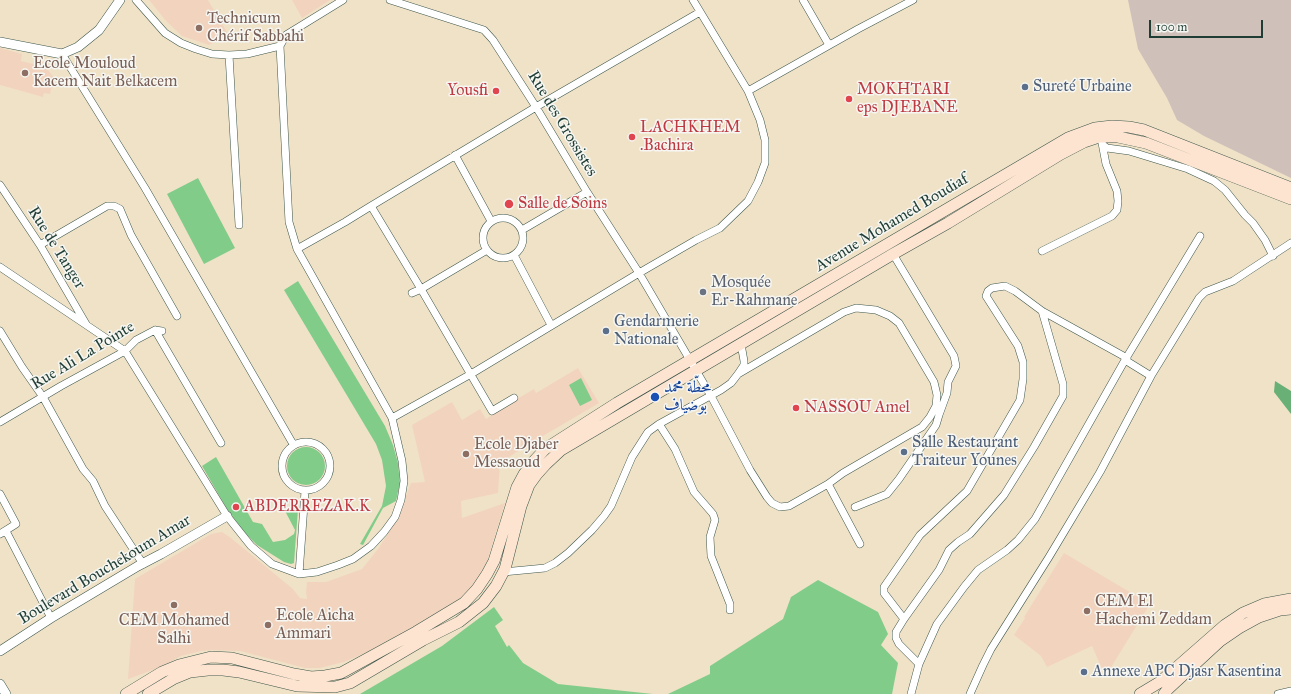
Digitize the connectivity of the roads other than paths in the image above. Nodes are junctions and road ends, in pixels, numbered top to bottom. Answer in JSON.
{"nodes":[{"id":1,"x":120,"y":0,"type":"edge"},
{"id":2,"x":136,"y":0,"type":"edge"},
{"id":3,"x":343,"y":0,"type":"edge"},
{"id":4,"x":390,"y":0,"type":"edge"},
{"id":5,"x":693,"y":0,"type":"edge"},
{"id":6,"x":803,"y":0,"type":"edge"},
{"id":7,"x":912,"y":0,"type":"edge"},
{"id":8,"x":700,"y":12,"type":"junction"},
{"id":9,"x":0,"y":42,"type":"edge"},
{"id":10,"x":829,"y":45,"type":"junction"},
{"id":11,"x":280,"y":46,"type":"junction"},
{"id":12,"x":62,"y":54,"type":"junction"},
{"id":13,"x":228,"y":55,"type":"junction"},
{"id":14,"x":748,"y":91,"type":"junction"},
{"id":15,"x":536,"y":106,"type":"junction"},
{"id":16,"x":1099,"y":136,"type":"junction"},
{"id":17,"x":455,"y":155,"type":"junction"},
{"id":18,"x":0,"y":185,"type":"edge"},
{"id":19,"x":1291,"y":188,"type":"edge"},
{"id":20,"x":587,"y":192,"type":"junction"},
{"id":21,"x":1291,"y":199,"type":"edge"},
{"id":22,"x":371,"y":206,"type":"junction"},
{"id":23,"x":491,"y":221,"type":"junction"},
{"id":24,"x":239,"y":225,"type":"dead end"},
{"id":25,"x":522,"y":230,"type":"junction"},
{"id":26,"x":1200,"y":236,"type":"dead end"},
{"id":27,"x":1291,"y":242,"type":"edge"},
{"id":28,"x":40,"y":245,"type":"junction"},
{"id":29,"x":297,"y":249,"type":"junction"},
{"id":30,"x":487,"y":250,"type":"junction"},
{"id":31,"x":1042,"y":251,"type":"dead end"},
{"id":32,"x":893,"y":254,"type":"junction"},
{"id":33,"x":514,"y":255,"type":"junction"},
{"id":34,"x":1273,"y":256,"type":"junction"},
{"id":35,"x":0,"y":267,"type":"edge"},
{"id":36,"x":639,"y":273,"type":"junction"},
{"id":37,"x":421,"y":289,"type":"junction"},
{"id":38,"x":412,"y":293,"type":"dead end"},
{"id":39,"x":1042,"y":311,"type":"junction"},
{"id":40,"x":177,"y":316,"type":"dead end"},
{"id":41,"x":552,"y":325,"type":"junction"},
{"id":42,"x":87,"y":326,"type":"junction"},
{"id":43,"x":0,"y":331,"type":"edge"},
{"id":44,"x":741,"y":344,"type":"junction"},
{"id":45,"x":125,"y":351,"type":"junction"},
{"id":46,"x":1126,"y":359,"type":"junction"},
{"id":47,"x":693,"y":366,"type":"junction"},
{"id":48,"x":471,"y":374,"type":"junction"},
{"id":49,"x":738,"y":374,"type":"junction"},
{"id":50,"x":1151,"y":376,"type":"junction"},
{"id":51,"x":711,"y":396,"type":"junction"},
{"id":52,"x":43,"y":397,"type":"junction"},
{"id":53,"x":514,"y":398,"type":"dead end"},
{"id":54,"x":392,"y":418,"type":"junction"},
{"id":55,"x":0,"y":422,"type":"edge"},
{"id":56,"x":659,"y":424,"type":"junction"},
{"id":57,"x":221,"y":443,"type":"dead end"},
{"id":58,"x":293,"y":444,"type":"junction"},
{"id":59,"x":828,"y":484,"type":"junction"},
{"id":60,"x":305,"y":491,"type":"junction"},
{"id":61,"x":0,"y":494,"type":"edge"},
{"id":62,"x":855,"y":507,"type":"dead end"},
{"id":63,"x":226,"y":516,"type":"junction"},
{"id":64,"x":3,"y":533,"type":"edge"},
{"id":65,"x":860,"y":544,"type":"dead end"},
{"id":66,"x":143,"y":564,"type":"junction"},
{"id":67,"x":503,"y":572,"type":"junction"},
{"id":68,"x":299,"y":574,"type":"junction"},
{"id":69,"x":1291,"y":599,"type":"edge"},
{"id":70,"x":1291,"y":608,"type":"edge"},
{"id":71,"x":730,"y":610,"type":"dead end"},
{"id":72,"x":51,"y":618,"type":"junction"},
{"id":73,"x":904,"y":619,"type":"junction"},
{"id":74,"x":0,"y":652,"type":"edge"},
{"id":75,"x":919,"y":664,"type":"junction"},
{"id":76,"x":0,"y":684,"type":"edge"},
{"id":77,"x":1291,"y":691,"type":"edge"},
{"id":78,"x":6,"y":694,"type":"edge"},
{"id":79,"x":126,"y":694,"type":"edge"},
{"id":80,"x":148,"y":694,"type":"edge"},
{"id":81,"x":911,"y":694,"type":"edge"},
{"id":82,"x":970,"y":694,"type":"edge"},
{"id":83,"x":1140,"y":694,"type":"edge"},
{"id":84,"x":1164,"y":694,"type":"edge"},
{"id":85,"x":1278,"y":694,"type":"edge"}],
"edges":[{"from":1,"to":12,"type":"street"},
{"from":2,"to":13,"type":"street"},
{"from":3,"to":11,"type":"street"},
{"from":4,"to":15,"type":"street","name":"Rue des Grossistes"},
{"from":5,"to":8,"type":"street"},
{"from":6,"to":10,"type":"street"},
{"from":7,"to":10,"type":"street"},
{"from":8,"to":14,"type":"street"},
{"from":8,"to":15,"type":"street"},
{"from":9,"to":12,"type":"street"},
{"from":10,"to":14,"type":"street"},
{"from":11,"to":13,"type":"street"},
{"from":11,"to":29,"type":"street"},
{"from":12,"to":58,"type":"street"},
{"from":13,"to":24,"type":"street"},
{"from":14,"to":36,"type":"street"},
{"from":15,"to":17,"type":"street"},
{"from":15,"to":20,"type":"street","name":"Rue des Grossistes"},
{"from":16,"to":19,"type":"main road","name":"Avenue Mohamed Boudiaf"},
{"from":16,"to":21,"type":"main road","name":"Avenue Mohamed Boudiaf"},
{"from":16,"to":31,"type":"street"},
{"from":16,"to":32,"type":"main road","name":"Avenue Mohamed Boudiaf"},
{"from":16,"to":34,"type":"street"},
{"from":16,"to":47,"type":"main road","name":"Avenue Mohamed Boudiaf"},
{"from":17,"to":22,"type":"street"},
{"from":17,"to":23,"type":"street"},
{"from":18,"to":28,"type":"street","name":"Rue de Tanger"},
{"from":20,"to":25,"type":"street"},
{"from":20,"to":36,"type":"street","name":"Rue des Grossistes"},
{"from":22,"to":29,"type":"street"},
{"from":22,"to":37,"type":"street"},
{"from":23,"to":25,"type":"street"},
{"from":23,"to":30,"type":"street"},
{"from":25,"to":33,"type":"street"},
{"from":26,"to":46,"type":"street"},
{"from":27,"to":34,"type":"street"},
{"from":28,"to":40,"type":"street"},
{"from":28,"to":42,"type":"street","name":"Rue de Tanger"},
{"from":29,"to":54,"type":"street"},
{"from":30,"to":33,"type":"street"},
{"from":30,"to":37,"type":"street"},
{"from":32,"to":44,"type":"main road","name":"Avenue Mohamed Boudiaf"},
{"from":32,"to":62,"type":"street"},
{"from":33,"to":41,"type":"street"},
{"from":34,"to":50,"type":"street"},
{"from":35,"to":42,"type":"street"},
{"from":36,"to":41,"type":"street"},
{"from":36,"to":47,"type":"street","name":"Rue des Grossistes"},
{"from":37,"to":38,"type":"street"},
{"from":37,"to":48,"type":"street"},
{"from":39,"to":46,"type":"street"},
{"from":39,"to":73,"type":"street"},
{"from":39,"to":73,"type":"street"},
{"from":41,"to":48,"type":"street"},
{"from":42,"to":45,"type":"street"},
{"from":43,"to":52,"type":"street"},
{"from":44,"to":47,"type":"main road","name":"Avenue Mohamed Boudiaf"},
{"from":44,"to":49,"type":"street"},
{"from":45,"to":52,"type":"street","name":"Rue Ali La Pointe"},
{"from":45,"to":57,"type":"street","name":"Rue Ali La Pointe"},
{"from":45,"to":63,"type":"street"},
{"from":46,"to":50,"type":"street"},
{"from":46,"to":75,"type":"street"},
{"from":47,"to":51,"type":"street","name":"Rue des Grossistes"},
{"from":47,"to":67,"type":"main road","name":"Avenue Mohamed Boudiaf"},
{"from":47,"to":79,"type":"main road","name":"Avenue Mohamed Boudiaf"},
{"from":48,"to":53,"type":"street"},
{"from":48,"to":54,"type":"street"},
{"from":49,"to":51,"type":"street"},
{"from":49,"to":59,"type":"street"},
{"from":50,"to":82,"type":"street"},
{"from":51,"to":56,"type":"street"},
{"from":51,"to":59,"type":"street","name":"Rue des Grossistes"},
{"from":52,"to":55,"type":"street","name":"Rue Ali La Pointe"},
{"from":52,"to":66,"type":"street"},
{"from":54,"to":68,"type":"street"},
{"from":56,"to":67,"type":"street"},
{"from":56,"to":71,"type":"street"},
{"from":58,"to":60,"type":"street"},
{"from":58,"to":60,"type":"street"},
{"from":59,"to":65,"type":"street"},
{"from":60,"to":68,"type":"street"},
{"from":61,"to":64,"type":"street"},
{"from":63,"to":66,"type":"street","name":"Boulevard Bouchekoum Amar"},
{"from":63,"to":68,"type":"street"},
{"from":64,"to":72,"type":"street"},
{"from":66,"to":72,"type":"street","name":"Boulevard Bouchekoum Amar"},
{"from":67,"to":80,"type":"main road","name":"Avenue Mohamed Boudiaf"},
{"from":69,"to":83,"type":"main road"},
{"from":70,"to":84,"type":"main road"},
{"from":72,"to":74,"type":"street","name":"Boulevard Bouchekoum Amar"},
{"from":73,"to":75,"type":"street"},
{"from":75,"to":81,"type":"street"},
{"from":76,"to":78,"type":"street"},
{"from":77,"to":85,"type":"street"}]}
